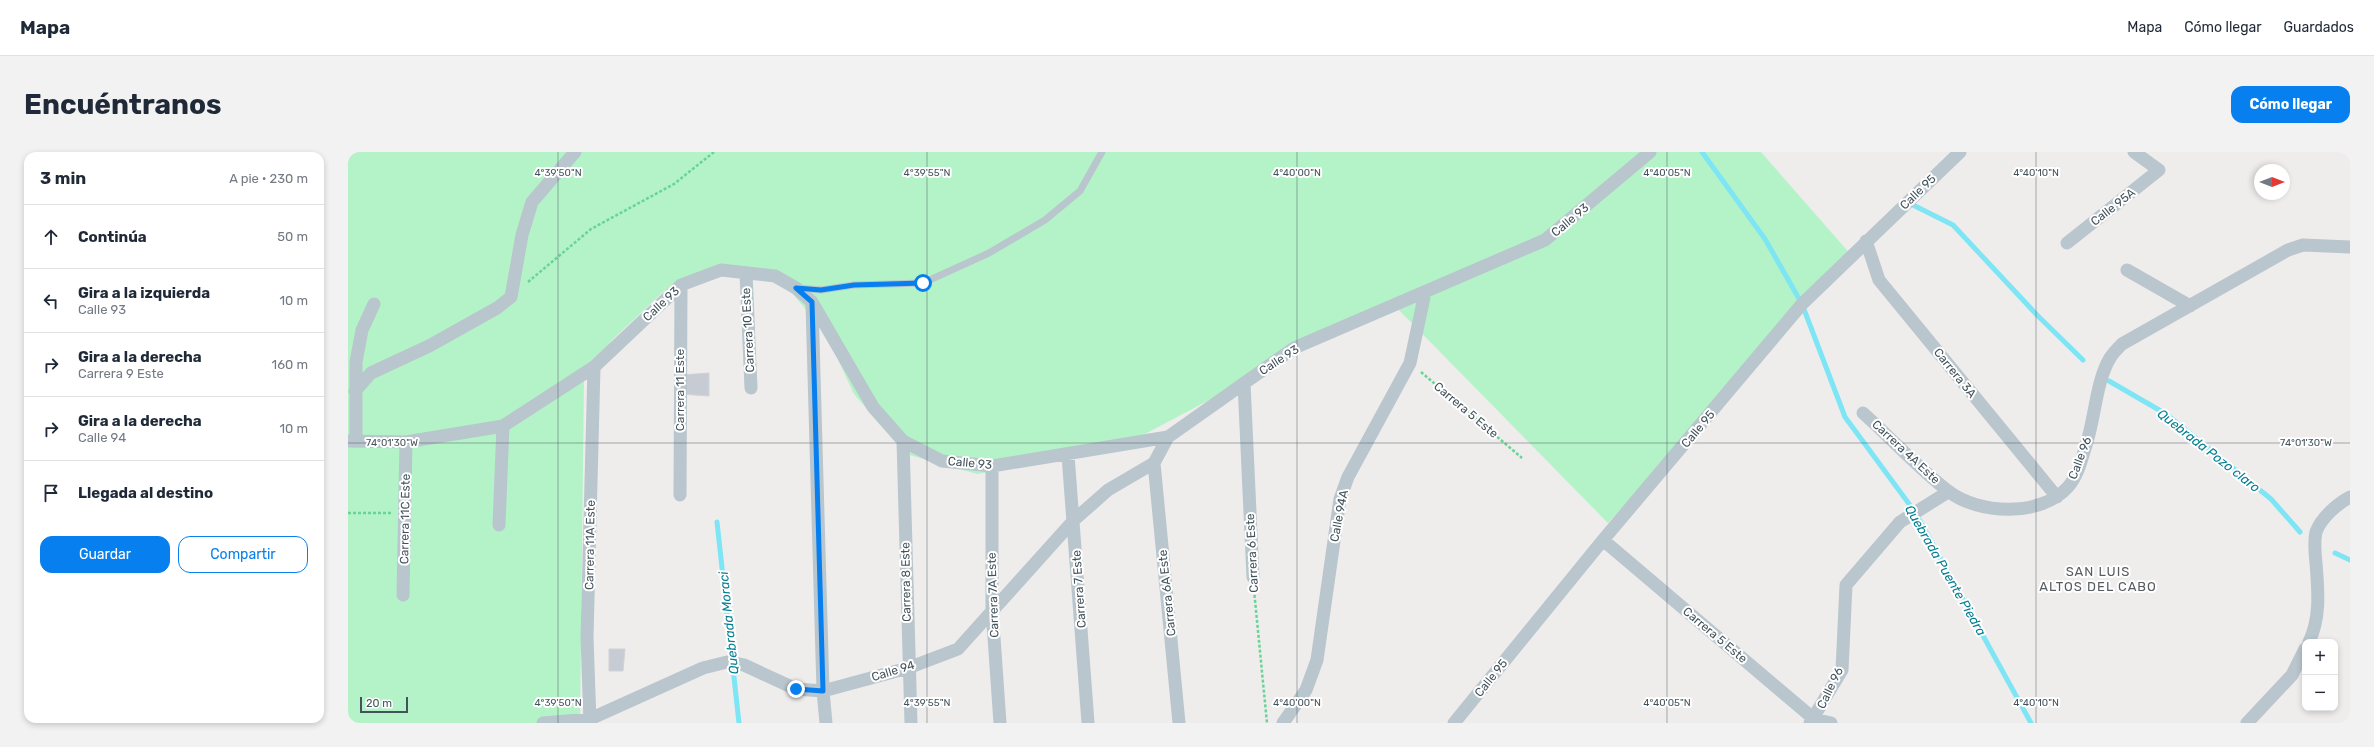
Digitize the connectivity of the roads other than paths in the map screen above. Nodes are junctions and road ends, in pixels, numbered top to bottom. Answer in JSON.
{"nodes":[{"id":1,"x":575,"y":152,"type":"edge"},
{"id":2,"x":1102,"y":152,"type":"edge"},
{"id":3,"x":1650,"y":152,"type":"edge"},
{"id":4,"x":1960,"y":152,"type":"edge"},
{"id":5,"x":2134,"y":152,"type":"edge"},
{"id":6,"x":1866,"y":241,"type":"junction"},
{"id":7,"x":2067,"y":243,"type":"dead end"},
{"id":8,"x":2350,"y":247,"type":"edge"},
{"id":9,"x":2127,"y":270,"type":"dead end"},
{"id":10,"x":746,"y":273,"type":"junction"},
{"id":11,"x":681,"y":285,"type":"junction"},
{"id":12,"x":796,"y":288,"type":"junction"},
{"id":13,"x":1425,"y":293,"type":"junction"},
{"id":14,"x":812,"y":302,"type":"junction"},
{"id":15,"x":374,"y":304,"type":"dead end"},
{"id":16,"x":2190,"y":306,"type":"junction"},
{"id":17,"x":594,"y":367,"type":"junction"},
{"id":18,"x":1244,"y":383,"type":"junction"},
{"id":19,"x":751,"y":388,"type":"dead end"},
{"id":20,"x":355,"y":391,"type":"junction"},
{"id":21,"x":1863,"y":413,"type":"dead end"},
{"id":22,"x":503,"y":426,"type":"junction"},
{"id":23,"x":1168,"y":437,"type":"junction"},
{"id":24,"x":352,"y":441,"type":"edge"},
{"id":25,"x":903,"y":441,"type":"junction"},
{"id":26,"x":406,"y":442,"type":"junction"},
{"id":27,"x":1068,"y":455,"type":"junction"},
{"id":28,"x":1154,"y":463,"type":"junction"},
{"id":29,"x":992,"y":466,"type":"junction"},
{"id":30,"x":1948,"y":492,"type":"junction"},
{"id":31,"x":680,"y":495,"type":"dead end"},
{"id":32,"x":2057,"y":497,"type":"junction"},
{"id":33,"x":2350,"y":497,"type":"edge"},
{"id":34,"x":1074,"y":520,"type":"junction"},
{"id":35,"x":499,"y":525,"type":"dead end"},
{"id":36,"x":1603,"y":540,"type":"junction"},
{"id":37,"x":1253,"y":577,"type":"road end"},
{"id":38,"x":403,"y":595,"type":"dead end"},
{"id":39,"x":992,"y":609,"type":"junction"},
{"id":40,"x":2310,"y":639,"type":"edge"},
{"id":41,"x":2302,"y":655,"type":"edge"},
{"id":42,"x":908,"y":668,"type":"junction"},
{"id":43,"x":823,"y":691,"type":"junction"},
{"id":44,"x":590,"y":721,"type":"edge"},
{"id":45,"x":1812,"y":721,"type":"edge"},
{"id":46,"x":543,"y":723,"type":"edge"},
{"id":47,"x":826,"y":723,"type":"edge"},
{"id":48,"x":911,"y":723,"type":"edge"},
{"id":49,"x":1000,"y":723,"type":"edge"},
{"id":50,"x":1088,"y":723,"type":"edge"},
{"id":51,"x":1179,"y":723,"type":"edge"},
{"id":52,"x":1283,"y":723,"type":"edge"},
{"id":53,"x":1454,"y":723,"type":"edge"},
{"id":54,"x":1831,"y":723,"type":"edge"},
{"id":55,"x":2247,"y":723,"type":"edge"}],
"edges":[{"from":1,"to":20,"type":"street"},
{"from":2,"to":12,"type":"lane"},
{"from":3,"to":13,"type":"street","name":"Calle 93"},
{"from":4,"to":6,"type":"street","name":"Calle 95"},
{"from":5,"to":7,"type":"street","name":"Calle 95A"},
{"from":6,"to":32,"type":"street","name":"Carrera 3A"},
{"from":6,"to":36,"type":"street","name":"Calle 95"},
{"from":8,"to":16,"type":"street","name":"Calle 96"},
{"from":9,"to":16,"type":"street"},
{"from":10,"to":11,"type":"street","name":"Calle 93"},
{"from":10,"to":12,"type":"street","name":"Calle 93"},
{"from":10,"to":19,"type":"street","name":"Carrera 10 Este"},
{"from":11,"to":17,"type":"street","name":"Calle 93"},
{"from":11,"to":31,"type":"street","name":"Carrera 11 Este"},
{"from":12,"to":14,"type":"street","name":"Calle 93"},
{"from":13,"to":18,"type":"street","name":"Calle 93"},
{"from":13,"to":52,"type":"street","name":"Calle 94A"},
{"from":14,"to":25,"type":"street","name":"Calle 93"},
{"from":14,"to":43,"type":"street"},
{"from":15,"to":20,"type":"street"},
{"from":16,"to":32,"type":"street","name":"Calle 96"},
{"from":17,"to":22,"type":"street","name":"Calle 93"},
{"from":17,"to":44,"type":"street","name":"Carrera 11A Este"},
{"from":18,"to":23,"type":"street","name":"Calle 93"},
{"from":18,"to":37,"type":"street","name":"Carrera 6 Este"},
{"from":20,"to":24,"type":"street"},
{"from":21,"to":30,"type":"street","name":"Carrera 4A Este"},
{"from":22,"to":26,"type":"street","name":"Calle 93"},
{"from":22,"to":35,"type":"street"},
{"from":23,"to":27,"type":"street","name":"Calle 93"},
{"from":23,"to":28,"type":"street"},
{"from":24,"to":26,"type":"street","name":"Calle 93"},
{"from":25,"to":29,"type":"street","name":"Calle 93"},
{"from":25,"to":42,"type":"street","name":"Carrera 8 Este"},
{"from":26,"to":38,"type":"street","name":"Carrera 11C Este"},
{"from":27,"to":29,"type":"street","name":"Calle 93"},
{"from":27,"to":34,"type":"street","name":"Carrera 7 Este"},
{"from":28,"to":34,"type":"street","name":"Calle 94"},
{"from":28,"to":51,"type":"street","name":"Carrera 6A Este"},
{"from":29,"to":39,"type":"street","name":"Carrera 7A Este"},
{"from":30,"to":32,"type":"street","name":"Calle 96"},
{"from":30,"to":45,"type":"street","name":"Calle 96"},
{"from":33,"to":40,"type":"street"},
{"from":34,"to":39,"type":"street","name":"Calle 94"},
{"from":34,"to":50,"type":"street","name":"Carrera 7 Este"},
{"from":36,"to":45,"type":"street","name":"Carrera 5 Este"},
{"from":36,"to":53,"type":"street","name":"Calle 95"},
{"from":39,"to":42,"type":"street","name":"Calle 94"},
{"from":39,"to":49,"type":"street","name":"Carrera 7A Este"},
{"from":41,"to":55,"type":"street"},
{"from":42,"to":43,"type":"street","name":"Calle 94"},
{"from":42,"to":48,"type":"street","name":"Carrera 8 Este"},
{"from":43,"to":44,"type":"street","name":"Calle 94"},
{"from":43,"to":47,"type":"street"},
{"from":44,"to":46,"type":"street","name":"Calle 94"},
{"from":45,"to":54,"type":"street","name":"Carrera 5 Este"}]}
